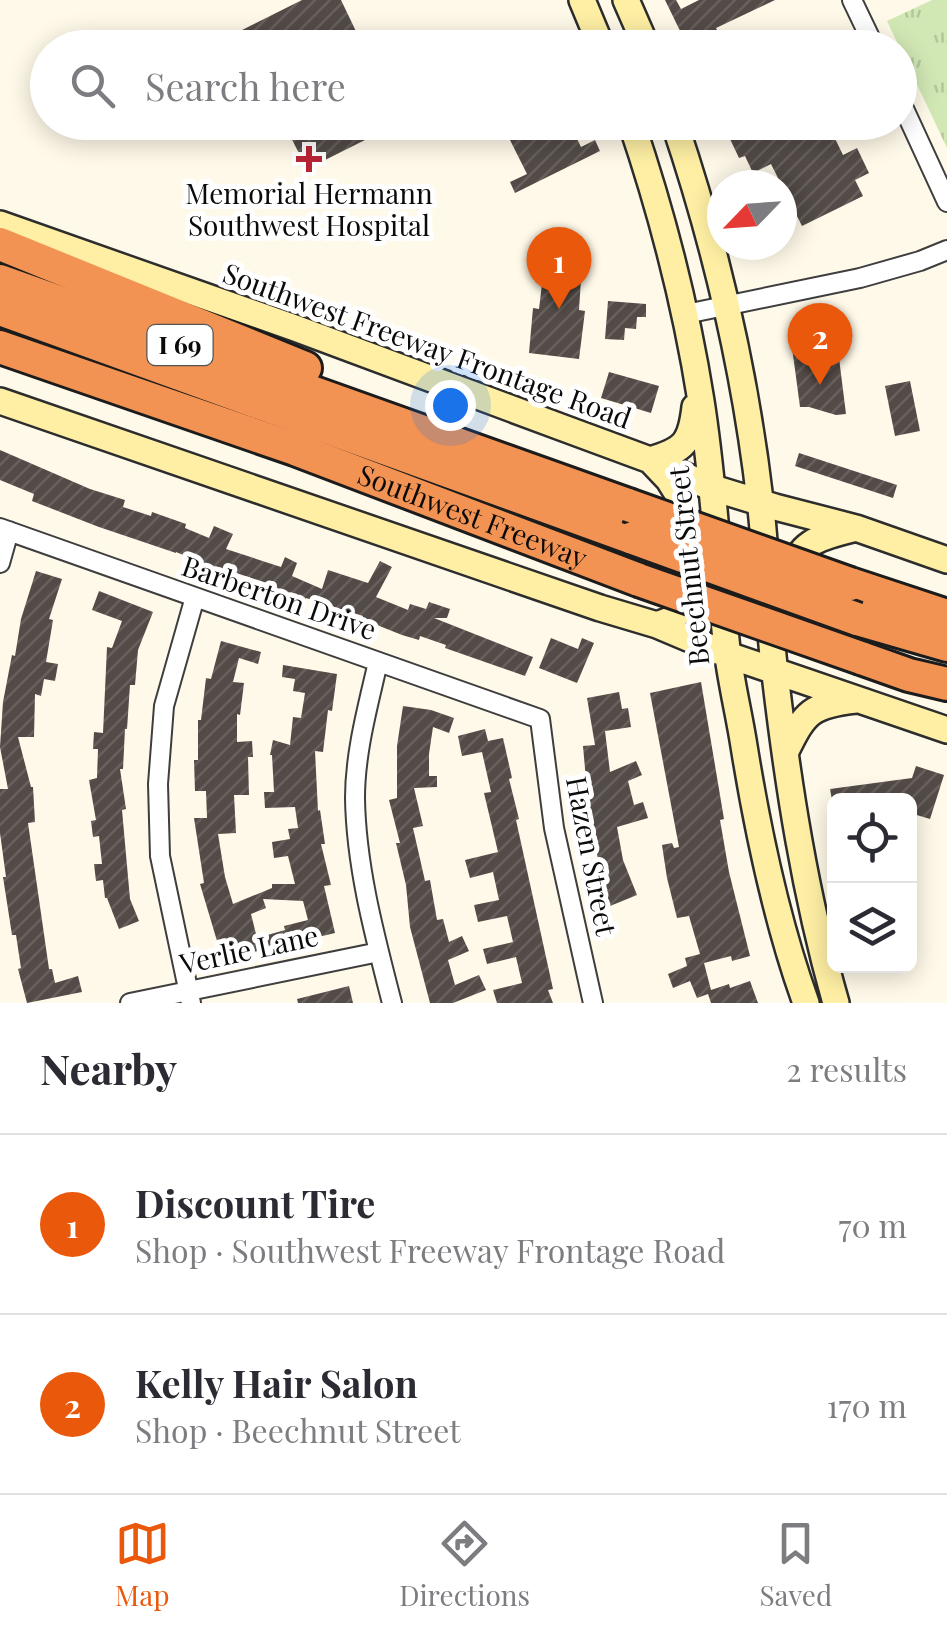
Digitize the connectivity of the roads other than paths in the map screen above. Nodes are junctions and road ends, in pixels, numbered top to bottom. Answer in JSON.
{"nodes":[{"id":1,"x":582,"y":0,"type":"edge"},
{"id":2,"x":626,"y":0,"type":"edge"},
{"id":3,"x":852,"y":0,"type":"edge"},
{"id":4,"x":594,"y":30,"type":"edge"},
{"id":5,"x":639,"y":30,"type":"edge"},
{"id":6,"x":866,"y":30,"type":"edge"},
{"id":7,"x":917,"y":137,"type":"edge"},
{"id":8,"x":636,"y":140,"type":"edge"},
{"id":9,"x":680,"y":140,"type":"edge"},
{"id":10,"x":947,"y":202,"type":"edge"},
{"id":11,"x":0,"y":224,"type":"edge"},
{"id":12,"x":0,"y":244,"type":"edge"},
{"id":13,"x":947,"y":250,"type":"edge"},
{"id":14,"x":0,"y":281,"type":"edge"},
{"id":15,"x":728,"y":306,"type":"junction"},
{"id":16,"x":0,"y":309,"type":"edge"},
{"id":17,"x":686,"y":314,"type":"junction"},
{"id":18,"x":0,"y":347,"type":"edge"},
{"id":19,"x":694,"y":359,"type":"junction"},
{"id":20,"x":0,"y":370,"type":"edge"},
{"id":21,"x":0,"y":400,"type":"edge"},
{"id":22,"x":359,"y":409,"type":"junction"},
{"id":23,"x":295,"y":448,"type":"junction"},
{"id":24,"x":650,"y":460,"type":"junction"},
{"id":25,"x":710,"y":487,"type":"junction"},
{"id":26,"x":760,"y":501,"type":"junction"},
{"id":27,"x":856,"y":528,"type":"junction"},
{"id":28,"x":4,"y":529,"type":"edge"},
{"id":29,"x":947,"y":560,"type":"edge"},
{"id":30,"x":0,"y":563,"type":"edge"},
{"id":31,"x":194,"y":597,"type":"junction"},
{"id":32,"x":947,"y":616,"type":"edge"},
{"id":33,"x":657,"y":625,"type":"junction"},
{"id":34,"x":947,"y":645,"type":"edge"},
{"id":35,"x":728,"y":655,"type":"junction"},
{"id":36,"x":378,"y":662,"type":"junction"},
{"id":37,"x":774,"y":671,"type":"junction"},
{"id":38,"x":947,"y":684,"type":"edge"},
{"id":39,"x":826,"y":689,"type":"junction"},
{"id":40,"x":856,"y":700,"type":"junction"},
{"id":41,"x":540,"y":719,"type":"joint"},
{"id":42,"x":947,"y":730,"type":"edge"},
{"id":43,"x":786,"y":752,"type":"junction"},
{"id":44,"x":820,"y":945,"type":"junction"},
{"id":45,"x":379,"y":952,"type":"junction"},
{"id":46,"x":788,"y":954,"type":"junction"},
{"id":47,"x":189,"y":997,"type":"edge"},
{"id":48,"x":130,"y":1003,"type":"edge"},
{"id":49,"x":392,"y":1003,"type":"edge"},
{"id":50,"x":593,"y":1003,"type":"edge"},
{"id":51,"x":806,"y":1003,"type":"edge"},
{"id":52,"x":836,"y":1003,"type":"edge"}],
"edges":[{"from":1,"to":4,"type":"main road"},
{"from":2,"to":5,"type":"main road"},
{"from":3,"to":6,"type":"street"},
{"from":7,"to":10,"type":"street"},
{"from":8,"to":17,"type":"main road","name":"Beechnut Street"},
{"from":9,"to":15,"type":"main road"},
{"from":11,"to":24,"type":"main road","name":"Southwest Freeway Frontage Road"},
{"from":12,"to":22,"type":"highway"},
{"from":13,"to":15,"type":"street"},
{"from":14,"to":22,"type":"highway","number":"I 69"},
{"from":15,"to":17,"type":"street"},
{"from":15,"to":26,"type":"main road"},
{"from":16,"to":34,"type":"highway","bridge":true},
{"from":17,"to":19,"type":"main road","name":"Beechnut Street"},
{"from":18,"to":23,"type":"highway","name":"Southwest Freeway","number":"I 69"},
{"from":19,"to":24,"type":"main road"},
{"from":19,"to":25,"type":"main road","name":"Beechnut Street"},
{"from":20,"to":23,"type":"highway"},
{"from":21,"to":33,"type":"main road"},
{"from":22,"to":32,"type":"highway","number":"I 69","bridge":true},
{"from":23,"to":38,"type":"highway","name":"Southwest Freeway","number":"I 69","bridge":true},
{"from":24,"to":25,"type":"main road","name":"Southwest Freeway Frontage Road"},
{"from":24,"to":33,"type":"main road"},
{"from":25,"to":26,"type":"main road","name":"Southwest Freeway Frontage Road"},
{"from":25,"to":35,"type":"main road","name":"Beechnut Street"},
{"from":26,"to":27,"type":"main road","name":"Southwest Freeway Frontage Road"},
{"from":26,"to":37,"type":"main road"},
{"from":27,"to":29,"type":"main road","name":"Southwest Freeway Frontage Road"},
{"from":27,"to":39,"type":"main road"},
{"from":28,"to":30,"type":"street"},
{"from":28,"to":31,"type":"street","name":"Barberton Drive"},
{"from":31,"to":36,"type":"street","name":"Barberton Drive"},
{"from":31,"to":47,"type":"street"},
{"from":33,"to":35,"type":"main road"},
{"from":35,"to":37,"type":"main road"},
{"from":35,"to":46,"type":"main road","name":"Beechnut Street"},
{"from":36,"to":41,"type":"street","name":"Barberton Drive"},
{"from":36,"to":45,"type":"street"},
{"from":37,"to":39,"type":"main road"},
{"from":37,"to":43,"type":"main road"},
{"from":39,"to":40,"type":"main road"},
{"from":40,"to":42,"type":"main road"},
{"from":40,"to":43,"type":"main road"},
{"from":41,"to":50,"type":"street","name":"Hazen Street"},
{"from":43,"to":44,"type":"main road"},
{"from":44,"to":46,"type":"main road"},
{"from":44,"to":52,"type":"main road"},
{"from":45,"to":47,"type":"street","name":"Verlie Lane"},
{"from":45,"to":49,"type":"street"},
{"from":46,"to":51,"type":"main road","name":"Beechnut Street"},
{"from":47,"to":48,"type":"street","name":"Verlie Lane"}]}
